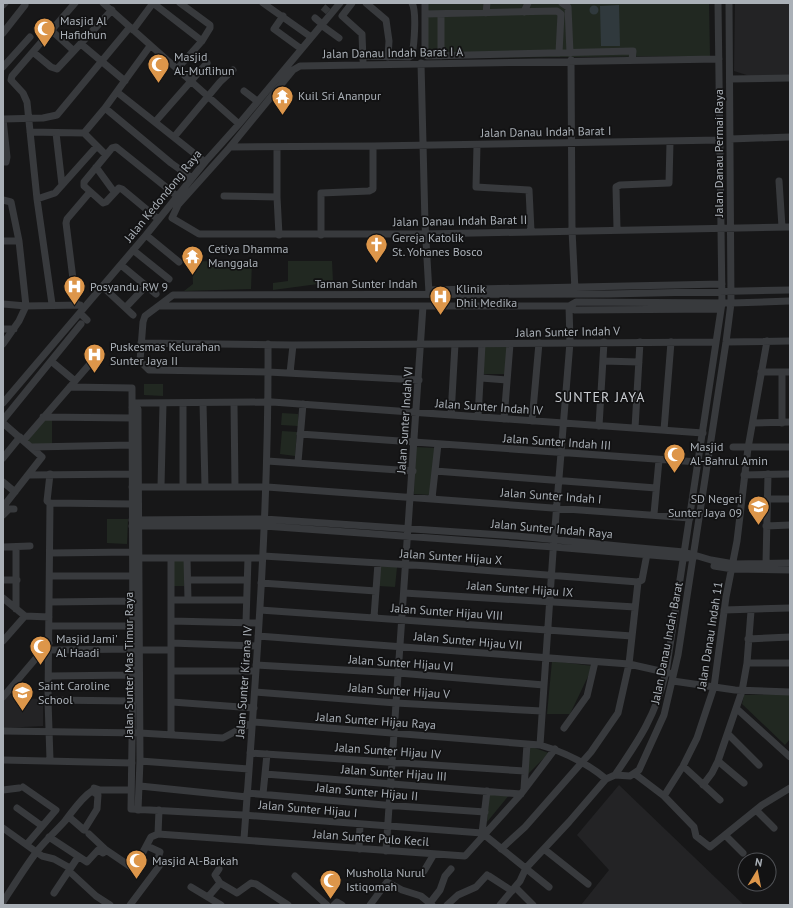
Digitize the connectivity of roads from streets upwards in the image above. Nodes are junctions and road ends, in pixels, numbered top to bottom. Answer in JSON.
{"nodes":[{"id":1,"x":75,"y":3,"type":"edge"},
{"id":2,"x":104,"y":3,"type":"edge"},
{"id":3,"x":180,"y":3,"type":"edge"},
{"id":4,"x":263,"y":3,"type":"edge"},
{"id":5,"x":352,"y":3,"type":"edge"},
{"id":6,"x":366,"y":3,"type":"edge"},
{"id":7,"x":412,"y":3,"type":"edge"},
{"id":8,"x":425,"y":3,"type":"edge"},
{"id":9,"x":487,"y":3,"type":"edge"},
{"id":10,"x":528,"y":3,"type":"edge"},
{"id":11,"x":562,"y":3,"type":"edge"},
{"id":12,"x":718,"y":3,"type":"edge"},
{"id":13,"x":729,"y":3,"type":"edge"},
{"id":14,"x":338,"y":4,"type":"edge"},
{"id":15,"x":25,"y":5,"type":"dead end"},
{"id":16,"x":112,"y":10,"type":"junction"},
{"id":17,"x":524,"y":12,"type":"junction"},
{"id":18,"x":486,"y":13,"type":"junction"},
{"id":19,"x":425,"y":14,"type":"junction"},
{"id":20,"x":441,"y":14,"type":"junction"},
{"id":21,"x":281,"y":15,"type":"junction"},
{"id":22,"x":315,"y":18,"type":"dead end"},
{"id":23,"x":322,"y":25,"type":"junction"},
{"id":24,"x":131,"y":29,"type":"junction"},
{"id":25,"x":4,"y":30,"type":"edge"},
{"id":26,"x":52,"y":31,"type":"junction"},
{"id":27,"x":30,"y":37,"type":"dead end"},
{"id":28,"x":311,"y":37,"type":"junction"},
{"id":29,"x":339,"y":38,"type":"dead end"},
{"id":30,"x":202,"y":41,"type":"junction"},
{"id":31,"x":81,"y":44,"type":"junction"},
{"id":32,"x":150,"y":46,"type":"junction"},
{"id":33,"x":300,"y":48,"type":"junction"},
{"id":34,"x":74,"y":51,"type":"junction"},
{"id":35,"x":33,"y":52,"type":"junction"},
{"id":36,"x":559,"y":53,"type":"junction"},
{"id":37,"x":570,"y":53,"type":"junction"},
{"id":38,"x":363,"y":56,"type":"junction"},
{"id":39,"x":441,"y":56,"type":"junction"},
{"id":40,"x":388,"y":58,"type":"junction"},
{"id":41,"x":481,"y":59,"type":"junction"},
{"id":42,"x":719,"y":59,"type":"junction"},
{"id":43,"x":571,"y":60,"type":"junction"},
{"id":44,"x":632,"y":60,"type":"junction"},
{"id":45,"x":103,"y":61,"type":"junction"},
{"id":46,"x":207,"y":63,"type":"dead end"},
{"id":47,"x":421,"y":63,"type":"junction"},
{"id":48,"x":363,"y":65,"type":"junction"},
{"id":49,"x":3,"y":67,"type":"edge"},
{"id":50,"x":177,"y":68,"type":"junction"},
{"id":51,"x":233,"y":70,"type":"dead end"},
{"id":52,"x":790,"y":78,"type":"edge"},
{"id":53,"x":730,"y":79,"type":"junction"},
{"id":54,"x":125,"y":81,"type":"junction"},
{"id":55,"x":191,"y":82,"type":"junction"},
{"id":56,"x":244,"y":91,"type":"dead end"},
{"id":57,"x":117,"y":92,"type":"junction"},
{"id":58,"x":207,"y":96,"type":"junction"},
{"id":59,"x":257,"y":101,"type":"junction"},
{"id":60,"x":105,"y":108,"type":"junction"},
{"id":61,"x":3,"y":118,"type":"edge"},
{"id":62,"x":28,"y":119,"type":"junction"},
{"id":63,"x":155,"y":122,"type":"junction"},
{"id":64,"x":239,"y":124,"type":"junction"},
{"id":65,"x":30,"y":132,"type":"junction"},
{"id":66,"x":56,"y":133,"type":"junction"},
{"id":67,"x":84,"y":133,"type":"junction"},
{"id":68,"x":174,"y":137,"type":"junction"},
{"id":69,"x":790,"y":137,"type":"edge"},
{"id":70,"x":730,"y":139,"type":"junction"},
{"id":71,"x":720,"y":140,"type":"junction"},
{"id":72,"x":670,"y":142,"type":"junction"},
{"id":73,"x":572,"y":143,"type":"junction"},
{"id":74,"x":423,"y":145,"type":"junction"},
{"id":75,"x":476,"y":145,"type":"junction"},
{"id":76,"x":97,"y":146,"type":"junction"},
{"id":77,"x":373,"y":146,"type":"junction"},
{"id":78,"x":230,"y":147,"type":"junction"},
{"id":79,"x":278,"y":147,"type":"junction"},
{"id":80,"x":106,"y":155,"type":"junction"},
{"id":81,"x":3,"y":162,"type":"edge"},
{"id":82,"x":204,"y":162,"type":"junction"},
{"id":83,"x":96,"y":167,"type":"junction"},
{"id":84,"x":192,"y":178,"type":"junction"},
{"id":85,"x":779,"y":181,"type":"dead end"},
{"id":86,"x":62,"y":185,"type":"junction"},
{"id":87,"x":112,"y":189,"type":"dead end"},
{"id":88,"x":90,"y":192,"type":"junction"},
{"id":89,"x":177,"y":196,"type":"junction"},
{"id":90,"x":224,"y":196,"type":"dead end"},
{"id":91,"x":276,"y":197,"type":"junction"},
{"id":92,"x":37,"y":199,"type":"junction"},
{"id":93,"x":4,"y":200,"type":"edge"},
{"id":94,"x":158,"y":219,"type":"junction"},
{"id":95,"x":782,"y":227,"type":"junction"},
{"id":96,"x":790,"y":227,"type":"edge"},
{"id":97,"x":726,"y":228,"type":"junction"},
{"id":98,"x":617,"y":229,"type":"junction"},
{"id":99,"x":572,"y":230,"type":"junction"},
{"id":100,"x":531,"y":231,"type":"junction"},
{"id":101,"x":199,"y":234,"type":"joint"},
{"id":102,"x":426,"y":234,"type":"junction"},
{"id":103,"x":146,"y":235,"type":"junction"},
{"id":104,"x":278,"y":235,"type":"junction"},
{"id":105,"x":321,"y":235,"type":"junction"},
{"id":106,"x":19,"y":240,"type":"junction"},
{"id":107,"x":3,"y":241,"type":"edge"},
{"id":108,"x":133,"y":250,"type":"junction"},
{"id":109,"x":179,"y":262,"type":"dead end"},
{"id":110,"x":121,"y":265,"type":"junction"},
{"id":111,"x":168,"y":279,"type":"dead end"},
{"id":112,"x":146,"y":286,"type":"junction"},
{"id":113,"x":102,"y":287,"type":"junction"},
{"id":114,"x":575,"y":290,"type":"junction"},
{"id":115,"x":722,"y":290,"type":"junction"},
{"id":116,"x":790,"y":290,"type":"edge"},
{"id":117,"x":429,"y":292,"type":"junction"},
{"id":118,"x":731,"y":293,"type":"junction"},
{"id":119,"x":156,"y":294,"type":"dead end"},
{"id":120,"x":790,"y":301,"type":"edge"},
{"id":121,"x":76,"y":303,"type":"junction"},
{"id":122,"x":731,"y":303,"type":"junction"},
{"id":123,"x":3,"y":304,"type":"edge"},
{"id":124,"x":52,"y":304,"type":"junction"},
{"id":125,"x":722,"y":305,"type":"junction"},
{"id":126,"x":86,"y":306,"type":"junction"},
{"id":127,"x":161,"y":306,"type":"junction"},
{"id":128,"x":423,"y":306,"type":"junction"},
{"id":129,"x":569,"y":306,"type":"junction"},
{"id":130,"x":126,"y":307,"type":"junction"},
{"id":131,"x":25,"y":308,"type":"junction"},
{"id":132,"x":80,"y":314,"type":"junction"},
{"id":133,"x":133,"y":315,"type":"dead end"},
{"id":134,"x":3,"y":329,"type":"edge"},
{"id":135,"x":14,"y":329,"type":"junction"},
{"id":136,"x":790,"y":341,"type":"edge"},
{"id":137,"x":570,"y":342,"type":"junction"},
{"id":138,"x":604,"y":342,"type":"junction"},
{"id":139,"x":640,"y":342,"type":"junction"},
{"id":140,"x":671,"y":342,"type":"junction"},
{"id":141,"x":716,"y":342,"type":"junction"},
{"id":142,"x":726,"y":342,"type":"junction"},
{"id":143,"x":767,"y":342,"type":"junction"},
{"id":144,"x":141,"y":343,"type":"junction"},
{"id":145,"x":539,"y":343,"type":"junction"},
{"id":146,"x":3,"y":344,"type":"edge"},
{"id":147,"x":268,"y":344,"type":"junction"},
{"id":148,"x":420,"y":344,"type":"junction"},
{"id":149,"x":455,"y":344,"type":"junction"},
{"id":150,"x":482,"y":344,"type":"junction"},
{"id":151,"x":510,"y":344,"type":"junction"},
{"id":152,"x":293,"y":345,"type":"junction"},
{"id":153,"x":95,"y":358,"type":"dead end"},
{"id":154,"x":51,"y":361,"type":"junction"},
{"id":155,"x":603,"y":361,"type":"junction"},
{"id":156,"x":638,"y":362,"type":"junction"},
{"id":157,"x":268,"y":372,"type":"junction"},
{"id":158,"x":761,"y":372,"type":"junction"},
{"id":159,"x":782,"y":372,"type":"junction"},
{"id":160,"x":790,"y":372,"type":"edge"},
{"id":161,"x":290,"y":374,"type":"junction"},
{"id":162,"x":480,"y":378,"type":"junction"},
{"id":163,"x":418,"y":380,"type":"junction"},
{"id":164,"x":507,"y":380,"type":"junction"},
{"id":165,"x":72,"y":384,"type":"junction"},
{"id":166,"x":786,"y":396,"type":"edge"},
{"id":167,"x":267,"y":402,"type":"junction"},
{"id":168,"x":3,"y":403,"type":"edge"},
{"id":169,"x":183,"y":403,"type":"junction"},
{"id":170,"x":203,"y":403,"type":"junction"},
{"id":171,"x":234,"y":403,"type":"junction"},
{"id":172,"x":163,"y":404,"type":"junction"},
{"id":173,"x":303,"y":404,"type":"junction"},
{"id":174,"x":132,"y":405,"type":"junction"},
{"id":175,"x":417,"y":413,"type":"junction"},
{"id":176,"x":451,"y":415,"type":"junction"},
{"id":177,"x":43,"y":417,"type":"junction"},
{"id":178,"x":478,"y":417,"type":"junction"},
{"id":179,"x":132,"y":418,"type":"junction"},
{"id":180,"x":504,"y":419,"type":"junction"},
{"id":181,"x":3,"y":420,"type":"edge"},
{"id":182,"x":532,"y":421,"type":"junction"},
{"id":183,"x":790,"y":422,"type":"edge"},
{"id":184,"x":3,"y":423,"type":"edge"},
{"id":185,"x":564,"y":423,"type":"junction"},
{"id":186,"x":753,"y":423,"type":"junction"},
{"id":187,"x":782,"y":423,"type":"junction"},
{"id":188,"x":599,"y":426,"type":"junction"},
{"id":189,"x":635,"y":428,"type":"junction"},
{"id":190,"x":664,"y":430,"type":"junction"},
{"id":191,"x":703,"y":433,"type":"junction"},
{"id":192,"x":300,"y":434,"type":"junction"},
{"id":193,"x":22,"y":439,"type":"junction"},
{"id":194,"x":415,"y":443,"type":"junction"},
{"id":195,"x":438,"y":444,"type":"junction"},
{"id":196,"x":3,"y":445,"type":"edge"},
{"id":197,"x":132,"y":445,"type":"junction"},
{"id":198,"x":32,"y":447,"type":"junction"},
{"id":199,"x":733,"y":447,"type":"dead end"},
{"id":200,"x":790,"y":447,"type":"edge"},
{"id":201,"x":748,"y":448,"type":"junction"},
{"id":202,"x":10,"y":450,"type":"junction"},
{"id":203,"x":561,"y":453,"type":"junction"},
{"id":204,"x":3,"y":458,"type":"edge"},
{"id":205,"x":659,"y":460,"type":"junction"},
{"id":206,"x":267,"y":461,"type":"junction"},
{"id":207,"x":298,"y":462,"type":"junction"},
{"id":208,"x":698,"y":462,"type":"junction"},
{"id":209,"x":413,"y":471,"type":"junction"},
{"id":210,"x":435,"y":472,"type":"junction"},
{"id":211,"x":29,"y":474,"type":"junction"},
{"id":212,"x":50,"y":474,"type":"junction"},
{"id":213,"x":135,"y":474,"type":"junction"},
{"id":214,"x":768,"y":474,"type":"junction"},
{"id":215,"x":790,"y":474,"type":"edge"},
{"id":216,"x":744,"y":475,"type":"junction"},
{"id":217,"x":559,"y":480,"type":"junction"},
{"id":218,"x":3,"y":482,"type":"edge"},
{"id":219,"x":161,"y":486,"type":"junction"},
{"id":220,"x":183,"y":486,"type":"junction"},
{"id":221,"x":136,"y":487,"type":"junction"},
{"id":222,"x":205,"y":487,"type":"junction"},
{"id":223,"x":234,"y":487,"type":"junction"},
{"id":224,"x":267,"y":487,"type":"junction"},
{"id":225,"x":656,"y":488,"type":"junction"},
{"id":226,"x":14,"y":492,"type":"junction"},
{"id":227,"x":411,"y":497,"type":"junction"},
{"id":228,"x":432,"y":498,"type":"junction"},
{"id":229,"x":767,"y":499,"type":"junction"},
{"id":230,"x":790,"y":499,"type":"edge"},
{"id":231,"x":50,"y":503,"type":"junction"},
{"id":232,"x":132,"y":504,"type":"junction"},
{"id":233,"x":3,"y":506,"type":"edge"},
{"id":234,"x":557,"y":508,"type":"junction"},
{"id":235,"x":14,"y":509,"type":"dead end"},
{"id":236,"x":654,"y":514,"type":"junction"},
{"id":237,"x":3,"y":515,"type":"edge"},
{"id":238,"x":690,"y":518,"type":"junction"},
{"id":239,"x":136,"y":523,"type":"junction"},
{"id":240,"x":264,"y":523,"type":"junction"},
{"id":241,"x":790,"y":525,"type":"edge"},
{"id":242,"x":766,"y":526,"type":"junction"},
{"id":243,"x":408,"y":532,"type":"junction"},
{"id":244,"x":554,"y":544,"type":"junction"},
{"id":245,"x":30,"y":546,"type":"dead end"},
{"id":246,"x":3,"y":547,"type":"edge"},
{"id":247,"x":16,"y":547,"type":"junction"},
{"id":248,"x":132,"y":552,"type":"junction"},
{"id":249,"x":50,"y":553,"type":"junction"},
{"id":250,"x":648,"y":554,"type":"junction"},
{"id":251,"x":684,"y":555,"type":"junction"},
{"id":252,"x":263,"y":557,"type":"junction"},
{"id":253,"x":693,"y":557,"type":"junction"},
{"id":254,"x":140,"y":558,"type":"junction"},
{"id":255,"x":171,"y":558,"type":"junction"},
{"id":256,"x":187,"y":558,"type":"junction"},
{"id":257,"x":248,"y":558,"type":"junction"},
{"id":258,"x":378,"y":562,"type":"junction"},
{"id":259,"x":766,"y":563,"type":"junction"},
{"id":260,"x":790,"y":563,"type":"edge"},
{"id":261,"x":406,"y":564,"type":"junction"},
{"id":262,"x":733,"y":566,"type":"junction"},
{"id":263,"x":790,"y":570,"type":"edge"},
{"id":264,"x":552,"y":575,"type":"junction"},
{"id":265,"x":50,"y":576,"type":"junction"},
{"id":266,"x":132,"y":576,"type":"junction"},
{"id":267,"x":3,"y":580,"type":"edge"},
{"id":268,"x":16,"y":580,"type":"junction"},
{"id":269,"x":188,"y":580,"type":"junction"},
{"id":270,"x":247,"y":580,"type":"junction"},
{"id":271,"x":638,"y":582,"type":"junction"},
{"id":272,"x":261,"y":583,"type":"junction"},
{"id":273,"x":376,"y":591,"type":"junction"},
{"id":274,"x":404,"y":593,"type":"junction"},
{"id":275,"x":3,"y":598,"type":"edge"},
{"id":276,"x":171,"y":600,"type":"junction"},
{"id":277,"x":188,"y":600,"type":"junction"},
{"id":278,"x":246,"y":600,"type":"junction"},
{"id":279,"x":132,"y":601,"type":"junction"},
{"id":280,"x":49,"y":602,"type":"junction"},
{"id":281,"x":550,"y":602,"type":"junction"},
{"id":282,"x":635,"y":608,"type":"junction"},
{"id":283,"x":790,"y":608,"type":"edge"},
{"id":284,"x":16,"y":609,"type":"junction"},
{"id":285,"x":260,"y":610,"type":"junction"},
{"id":286,"x":724,"y":610,"type":"junction"},
{"id":287,"x":751,"y":610,"type":"junction"},
{"id":288,"x":25,"y":616,"type":"junction"},
{"id":289,"x":49,"y":617,"type":"junction"},
{"id":290,"x":374,"y":617,"type":"junction"},
{"id":291,"x":402,"y":620,"type":"junction"},
{"id":292,"x":171,"y":621,"type":"junction"},
{"id":293,"x":246,"y":622,"type":"junction"},
{"id":294,"x":259,"y":623,"type":"junction"},
{"id":295,"x":49,"y":626,"type":"junction"},
{"id":296,"x":133,"y":626,"type":"junction"},
{"id":297,"x":548,"y":630,"type":"junction"},
{"id":298,"x":258,"y":636,"type":"junction"},
{"id":299,"x":632,"y":636,"type":"junction"},
{"id":300,"x":790,"y":637,"type":"edge"},
{"id":301,"x":748,"y":639,"type":"junction"},
{"id":302,"x":3,"y":641,"type":"edge"},
{"id":303,"x":171,"y":646,"type":"junction"},
{"id":304,"x":257,"y":646,"type":"junction"},
{"id":305,"x":400,"y":646,"type":"junction"},
{"id":306,"x":49,"y":647,"type":"junction"},
{"id":307,"x":136,"y":649,"type":"junction"},
{"id":308,"x":546,"y":659,"type":"junction"},
{"id":309,"x":595,"y":662,"type":"junction"},
{"id":310,"x":747,"y":663,"type":"junction"},
{"id":311,"x":790,"y":663,"type":"edge"},
{"id":312,"x":629,"y":664,"type":"junction"},
{"id":313,"x":256,"y":668,"type":"junction"},
{"id":314,"x":172,"y":671,"type":"junction"},
{"id":315,"x":666,"y":672,"type":"junction"},
{"id":316,"x":398,"y":673,"type":"junction"},
{"id":317,"x":133,"y":675,"type":"junction"},
{"id":318,"x":49,"y":676,"type":"junction"},
{"id":319,"x":674,"y":678,"type":"junction"},
{"id":320,"x":544,"y":685,"type":"junction"},
{"id":321,"x":714,"y":687,"type":"junction"},
{"id":322,"x":742,"y":691,"type":"junction"},
{"id":323,"x":255,"y":692,"type":"junction"},
{"id":324,"x":790,"y":692,"type":"edge"},
{"id":325,"x":3,"y":697,"type":"edge"},
{"id":326,"x":48,"y":700,"type":"junction"},
{"id":327,"x":133,"y":701,"type":"junction"},
{"id":328,"x":172,"y":702,"type":"junction"},
{"id":329,"x":396,"y":703,"type":"junction"},
{"id":330,"x":254,"y":708,"type":"junction"},
{"id":331,"x":737,"y":709,"type":"junction"},
{"id":332,"x":542,"y":711,"type":"junction"},
{"id":333,"x":255,"y":723,"type":"junction"},
{"id":334,"x":564,"y":728,"type":"dead end"},
{"id":335,"x":3,"y":731,"type":"edge"},
{"id":336,"x":50,"y":732,"type":"junction"},
{"id":337,"x":136,"y":733,"type":"junction"},
{"id":338,"x":171,"y":734,"type":"junction"},
{"id":339,"x":394,"y":734,"type":"junction"},
{"id":340,"x":728,"y":734,"type":"junction"},
{"id":341,"x":527,"y":744,"type":"junction"},
{"id":342,"x":540,"y":745,"type":"junction"},
{"id":343,"x":555,"y":749,"type":"junction"},
{"id":344,"x":250,"y":753,"type":"junction"},
{"id":345,"x":267,"y":754,"type":"junction"},
{"id":346,"x":790,"y":757,"type":"edge"},
{"id":347,"x":3,"y":760,"type":"edge"},
{"id":348,"x":50,"y":760,"type":"junction"},
{"id":349,"x":140,"y":761,"type":"junction"},
{"id":350,"x":718,"y":761,"type":"junction"},
{"id":351,"x":582,"y":762,"type":"junction"},
{"id":352,"x":132,"y":763,"type":"junction"},
{"id":353,"x":392,"y":763,"type":"junction"},
{"id":354,"x":759,"y":765,"type":"dead end"},
{"id":355,"x":683,"y":766,"type":"junction"},
{"id":356,"x":249,"y":769,"type":"junction"},
{"id":357,"x":525,"y":771,"type":"junction"},
{"id":358,"x":265,"y":774,"type":"junction"},
{"id":359,"x":635,"y":774,"type":"junction"},
{"id":360,"x":615,"y":775,"type":"junction"},
{"id":361,"x":606,"y":779,"type":"junction"},
{"id":362,"x":744,"y":783,"type":"dead end"},
{"id":363,"x":390,"y":785,"type":"junction"},
{"id":364,"x":703,"y":785,"type":"junction"},
{"id":365,"x":140,"y":786,"type":"junction"},
{"id":366,"x":790,"y":788,"type":"edge"},
{"id":367,"x":3,"y":790,"type":"edge"},
{"id":368,"x":95,"y":790,"type":"junction"},
{"id":369,"x":131,"y":790,"type":"junction"},
{"id":370,"x":487,"y":791,"type":"junction"},
{"id":371,"x":522,"y":792,"type":"junction"},
{"id":372,"x":263,"y":794,"type":"junction"},
{"id":373,"x":247,"y":795,"type":"junction"},
{"id":374,"x":664,"y":796,"type":"junction"},
{"id":375,"x":720,"y":800,"type":"dead end"},
{"id":376,"x":389,"y":806,"type":"junction"},
{"id":377,"x":17,"y":808,"type":"dead end"},
{"id":378,"x":135,"y":809,"type":"junction"},
{"id":379,"x":159,"y":810,"type":"junction"},
{"id":380,"x":756,"y":810,"type":"junction"},
{"id":381,"x":485,"y":812,"type":"junction"},
{"id":382,"x":245,"y":815,"type":"junction"},
{"id":383,"x":69,"y":817,"type":"junction"},
{"id":384,"x":360,"y":824,"type":"junction"},
{"id":385,"x":42,"y":826,"type":"junction"},
{"id":386,"x":388,"y":826,"type":"junction"},
{"id":387,"x":3,"y":828,"type":"edge"},
{"id":388,"x":774,"y":828,"type":"dead end"},
{"id":389,"x":89,"y":834,"type":"dead end"},
{"id":390,"x":158,"y":834,"type":"junction"},
{"id":391,"x":484,"y":835,"type":"junction"},
{"id":392,"x":724,"y":835,"type":"junction"},
{"id":393,"x":49,"y":837,"type":"junction"},
{"id":394,"x":244,"y":839,"type":"junction"},
{"id":395,"x":27,"y":844,"type":"junction"},
{"id":396,"x":147,"y":846,"type":"junction"},
{"id":397,"x":544,"y":848,"type":"junction"},
{"id":398,"x":359,"y":849,"type":"junction"},
{"id":399,"x":501,"y":849,"type":"junction"},
{"id":400,"x":106,"y":850,"type":"junction"},
{"id":401,"x":386,"y":851,"type":"junction"},
{"id":402,"x":37,"y":852,"type":"junction"},
{"id":403,"x":742,"y":852,"type":"edge"},
{"id":404,"x":434,"y":854,"type":"junction"},
{"id":405,"x":78,"y":857,"type":"junction"},
{"id":406,"x":526,"y":868,"type":"junction"},
{"id":407,"x":219,"y":869,"type":"dead end"},
{"id":408,"x":452,"y":869,"type":"dead end"},
{"id":409,"x":69,"y":870,"type":"junction"},
{"id":410,"x":424,"y":871,"type":"dead end"},
{"id":411,"x":295,"y":876,"type":"dead end"},
{"id":412,"x":220,"y":883,"type":"junction"},
{"id":413,"x":588,"y":884,"type":"dead end"},
{"id":414,"x":191,"y":887,"type":"dead end"},
{"id":415,"x":549,"y":887,"type":"dead end"},
{"id":416,"x":513,"y":889,"type":"junction"},
{"id":417,"x":54,"y":893,"type":"dead end"},
{"id":418,"x":208,"y":897,"type":"junction"},
{"id":419,"x":3,"y":904,"type":"edge"},
{"id":420,"x":431,"y":904,"type":"edge"},
{"id":421,"x":450,"y":904,"type":"edge"},
{"id":422,"x":110,"y":905,"type":"edge"},
{"id":423,"x":130,"y":905,"type":"edge"},
{"id":424,"x":221,"y":905,"type":"edge"},
{"id":425,"x":288,"y":905,"type":"edge"},
{"id":426,"x":327,"y":905,"type":"edge"},
{"id":427,"x":334,"y":905,"type":"edge"},
{"id":428,"x":342,"y":905,"type":"edge"},
{"id":429,"x":370,"y":905,"type":"edge"},
{"id":430,"x":500,"y":905,"type":"edge"},
{"id":431,"x":533,"y":905,"type":"edge"}],
"edges":[{"from":1,"to":26,"type":"street"},
{"from":2,"to":16,"type":"street"},
{"from":3,"to":30,"type":"street"},
{"from":4,"to":21,"type":"street"},
{"from":5,"to":38,"type":"street"},
{"from":6,"to":40,"type":"street"},
{"from":7,"to":40,"type":"street"},
{"from":8,"to":19,"type":"street"},
{"from":9,"to":18,"type":"street"},
{"from":10,"to":17,"type":"street"},
{"from":11,"to":37,"type":"street"},
{"from":12,"to":42,"type":"street","name":"Jalan Danau Permai Raya"},
{"from":13,"to":53,"type":"street","name":"Jalan Danau Permai Raya"},
{"from":14,"to":23,"type":"street","name":"Jalan Kedondong Raya"},
{"from":15,"to":25,"type":"street"},
{"from":16,"to":24,"type":"street"},
{"from":16,"to":31,"type":"street"},
{"from":17,"to":18,"type":"street"},
{"from":17,"to":36,"type":"street"},
{"from":18,"to":20,"type":"street"},
{"from":19,"to":20,"type":"street"},
{"from":19,"to":39,"type":"street"},
{"from":20,"to":39,"type":"street"},
{"from":21,"to":28,"type":"street"},
{"from":21,"to":33,"type":"street"},
{"from":22,"to":23,"type":"street"},
{"from":23,"to":28,"type":"street","name":"Jalan Kedondong Raya"},
{"from":23,"to":29,"type":"street"},
{"from":24,"to":30,"type":"street"},
{"from":24,"to":32,"type":"street"},
{"from":24,"to":45,"type":"street"},
{"from":26,"to":34,"type":"street"},
{"from":26,"to":35,"type":"street"},
{"from":27,"to":49,"type":"street"},
{"from":28,"to":33,"type":"street","name":"Jalan Kedondong Raya"},
{"from":30,"to":50,"type":"street"},
{"from":31,"to":34,"type":"street"},
{"from":31,"to":45,"type":"street"},
{"from":32,"to":50,"type":"street"},
{"from":32,"to":54,"type":"street"},
{"from":33,"to":59,"type":"street","name":"Jalan Kedondong Raya"},
{"from":34,"to":35,"type":"street"},
{"from":35,"to":62,"type":"street"},
{"from":36,"to":37,"type":"street"},
{"from":36,"to":41,"type":"street"},
{"from":37,"to":44,"type":"street"},
{"from":38,"to":40,"type":"street"},
{"from":38,"to":48,"type":"street"},
{"from":39,"to":41,"type":"street"},
{"from":41,"to":43,"type":"street","name":"Jalan Danau Indah Barat I A"},
{"from":41,"to":47,"type":"street","name":"Jalan Danau Indah Barat I A"},
{"from":42,"to":44,"type":"street","name":"Jalan Danau Indah Barat I A"},
{"from":42,"to":71,"type":"street","name":"Jalan Danau Permai Raya"},
{"from":43,"to":44,"type":"street","name":"Jalan Danau Indah Barat I A"},
{"from":43,"to":73,"type":"street"},
{"from":45,"to":54,"type":"street"},
{"from":45,"to":62,"type":"street"},
{"from":46,"to":55,"type":"street"},
{"from":47,"to":48,"type":"street","name":"Jalan Danau Indah Barat I A"},
{"from":47,"to":74,"type":"street"},
{"from":48,"to":78,"type":"street","name":"Jalan Danau Indah Barat I A"},
{"from":50,"to":55,"type":"street"},
{"from":51,"to":58,"type":"street"},
{"from":52,"to":53,"type":"street"},
{"from":53,"to":70,"type":"street","name":"Jalan Danau Permai Raya"},
{"from":54,"to":57,"type":"street"},
{"from":55,"to":58,"type":"street"},
{"from":55,"to":63,"type":"street"},
{"from":56,"to":59,"type":"street"},
{"from":57,"to":60,"type":"street"},
{"from":57,"to":63,"type":"street"},
{"from":58,"to":64,"type":"street"},
{"from":58,"to":68,"type":"street"},
{"from":59,"to":64,"type":"street","name":"Jalan Kedondong Raya"},
{"from":60,"to":67,"type":"street"},
{"from":60,"to":84,"type":"street"},
{"from":61,"to":62,"type":"street"},
{"from":61,"to":81,"type":"street"},
{"from":62,"to":65,"type":"street"},
{"from":63,"to":68,"type":"street"},
{"from":64,"to":82,"type":"street","name":"Jalan Kedondong Raya"},
{"from":65,"to":66,"type":"street"},
{"from":65,"to":92,"type":"street"},
{"from":66,"to":67,"type":"street"},
{"from":66,"to":86,"type":"street"},
{"from":67,"to":76,"type":"street"},
{"from":68,"to":82,"type":"street"},
{"from":69,"to":70,"type":"street"},
{"from":70,"to":97,"type":"street","name":"Jalan Danau Permai Raya"},
{"from":71,"to":72,"type":"street","name":"Jalan Danau Indah Barat I"},
{"from":71,"to":97,"type":"street","name":"Jalan Danau Permai Raya"},
{"from":72,"to":73,"type":"street","name":"Jalan Danau Indah Barat I"},
{"from":72,"to":98,"type":"street"},
{"from":73,"to":75,"type":"street","name":"Jalan Danau Indah Barat I"},
{"from":73,"to":99,"type":"street"},
{"from":74,"to":75,"type":"street","name":"Jalan Danau Indah Barat I"},
{"from":74,"to":77,"type":"street","name":"Jalan Danau Indah Barat I"},
{"from":74,"to":102,"type":"street"},
{"from":75,"to":100,"type":"street"},
{"from":76,"to":80,"type":"street"},
{"from":76,"to":86,"type":"street"},
{"from":77,"to":79,"type":"street","name":"Jalan Danau Indah Barat I"},
{"from":77,"to":105,"type":"street"},
{"from":78,"to":79,"type":"street","name":"Jalan Danau Indah Barat I"},
{"from":78,"to":101,"type":"street","name":"Jalan Danau Indah Barat I A"},
{"from":79,"to":91,"type":"street"},
{"from":80,"to":83,"type":"street"},
{"from":80,"to":89,"type":"street"},
{"from":82,"to":84,"type":"street","name":"Jalan Kedondong Raya"},
{"from":83,"to":87,"type":"street"},
{"from":83,"to":88,"type":"street"},
{"from":84,"to":89,"type":"street","name":"Jalan Kedondong Raya"},
{"from":85,"to":95,"type":"street"},
{"from":86,"to":92,"type":"street"},
{"from":88,"to":94,"type":"street"},
{"from":88,"to":121,"type":"street"},
{"from":89,"to":94,"type":"street","name":"Jalan Kedondong Raya"},
{"from":90,"to":91,"type":"street"},
{"from":91,"to":104,"type":"street"},
{"from":92,"to":124,"type":"street"},
{"from":93,"to":106,"type":"street"},
{"from":94,"to":103,"type":"street","name":"Jalan Kedondong Raya"},
{"from":95,"to":96,"type":"street","name":"Jalan Danau Indah Barat II"},
{"from":95,"to":97,"type":"street","name":"Jalan Danau Indah Barat II"},
{"from":97,"to":98,"type":"street","name":"Jalan Danau Indah Barat II"},
{"from":97,"to":115,"type":"street","name":"Jalan Danau Permai Raya"},
{"from":97,"to":118,"type":"street","name":"Jalan Danau Permai Raya"},
{"from":98,"to":99,"type":"street","name":"Jalan Danau Indah Barat II"},
{"from":99,"to":100,"type":"street","name":"Jalan Danau Indah Barat II"},
{"from":99,"to":114,"type":"street"},
{"from":100,"to":102,"type":"street","name":"Jalan Danau Indah Barat II"},
{"from":101,"to":104,"type":"street","name":"Jalan Danau Indah Barat II"},
{"from":102,"to":105,"type":"street","name":"Jalan Danau Indah Barat II"},
{"from":102,"to":117,"type":"street"},
{"from":103,"to":108,"type":"street","name":"Jalan Kedondong Raya"},
{"from":103,"to":109,"type":"street"},
{"from":104,"to":105,"type":"street","name":"Jalan Danau Indah Barat II"},
{"from":106,"to":107,"type":"street"},
{"from":106,"to":131,"type":"street"},
{"from":108,"to":110,"type":"street","name":"Jalan Kedondong Raya"},
{"from":108,"to":111,"type":"street"},
{"from":110,"to":112,"type":"street"},
{"from":110,"to":113,"type":"street","name":"Jalan Kedondong Raya"},
{"from":112,"to":119,"type":"street"},
{"from":112,"to":130,"type":"street"},
{"from":113,"to":126,"type":"street","name":"Jalan Kedondong Raya"},
{"from":113,"to":130,"type":"street"},
{"from":114,"to":115,"type":"street","name":"Taman Sunter Indah"},
{"from":114,"to":117,"type":"street","name":"Taman Sunter Indah"},
{"from":115,"to":118,"type":"street","name":"Taman Sunter Indah"},
{"from":115,"to":125,"type":"street","name":"Jalan Danau Indah Barat"},
{"from":116,"to":118,"type":"street","name":"Taman Sunter Indah"},
{"from":117,"to":127,"type":"street","name":"Taman Sunter Indah"},
{"from":118,"to":122,"type":"street","name":"Jalan Danau Permai Raya"},
{"from":120,"to":122,"type":"street"},
{"from":121,"to":124,"type":"street"},
{"from":121,"to":126,"type":"street"},
{"from":122,"to":125,"type":"street"},
{"from":122,"to":142,"type":"street","name":"Jalan Danau Indah Barat"},
{"from":123,"to":131,"type":"street"},
{"from":124,"to":131,"type":"street"},
{"from":125,"to":129,"type":"street"},
{"from":125,"to":141,"type":"street","name":"Jalan Danau Indah Barat"},
{"from":126,"to":132,"type":"street","name":"Jalan Kedondong Raya"},
{"from":127,"to":128,"type":"street"},
{"from":127,"to":144,"type":"street"},
{"from":128,"to":129,"type":"street"},
{"from":128,"to":148,"type":"street","name":"Jalan Sunter Indah VI"},
{"from":129,"to":137,"type":"street"},
{"from":130,"to":133,"type":"street"},
{"from":131,"to":135,"type":"street"},
{"from":132,"to":154,"type":"street"},
{"from":132,"to":168,"type":"street","name":"Jalan Kedondong Raya"},
{"from":134,"to":135,"type":"street"},
{"from":135,"to":146,"type":"street"},
{"from":136,"to":143,"type":"street"},
{"from":137,"to":138,"type":"street","name":"Jalan Sunter Indah V"},
{"from":137,"to":145,"type":"street","name":"Jalan Sunter Indah V"},
{"from":137,"to":185,"type":"street"},
{"from":138,"to":139,"type":"street","name":"Jalan Sunter Indah V"},
{"from":138,"to":155,"type":"street"},
{"from":139,"to":140,"type":"street","name":"Jalan Sunter Indah V"},
{"from":139,"to":156,"type":"street"},
{"from":140,"to":141,"type":"street","name":"Jalan Sunter Indah V"},
{"from":140,"to":190,"type":"street"},
{"from":141,"to":191,"type":"street","name":"Jalan Danau Indah Barat"},
{"from":142,"to":143,"type":"street"},
{"from":142,"to":253,"type":"street","name":"Jalan Danau Indah Barat"},
{"from":143,"to":158,"type":"street","name":"Jalan Danau Indah 11"},
{"from":144,"to":147,"type":"street","name":"Jalan Sunter Indah V"},
{"from":144,"to":157,"type":"street"},
{"from":145,"to":151,"type":"street","name":"Jalan Sunter Indah V"},
{"from":145,"to":182,"type":"street"},
{"from":147,"to":152,"type":"street","name":"Jalan Sunter Indah V"},
{"from":147,"to":157,"type":"street"},
{"from":148,"to":149,"type":"street","name":"Jalan Sunter Indah V"},
{"from":148,"to":152,"type":"street","name":"Jalan Sunter Indah V"},
{"from":148,"to":163,"type":"street","name":"Jalan Sunter Indah VI"},
{"from":149,"to":150,"type":"street","name":"Jalan Sunter Indah V"},
{"from":149,"to":176,"type":"street"},
{"from":150,"to":151,"type":"street","name":"Jalan Sunter Indah V"},
{"from":150,"to":162,"type":"street"},
{"from":151,"to":164,"type":"street"},
{"from":152,"to":161,"type":"street"},
{"from":153,"to":165,"type":"street"},
{"from":154,"to":165,"type":"street"},
{"from":154,"to":181,"type":"street"},
{"from":155,"to":156,"type":"street"},
{"from":155,"to":188,"type":"street"},
{"from":156,"to":189,"type":"street"},
{"from":157,"to":161,"type":"street"},
{"from":157,"to":167,"type":"street"},
{"from":158,"to":159,"type":"street"},
{"from":158,"to":186,"type":"street","name":"Jalan Danau Indah 11"},
{"from":159,"to":160,"type":"street"},
{"from":159,"to":166,"type":"street"},
{"from":161,"to":163,"type":"street"},
{"from":162,"to":164,"type":"street"},
{"from":162,"to":178,"type":"street"},
{"from":163,"to":175,"type":"street","name":"Jalan Sunter Indah VI"},
{"from":164,"to":180,"type":"street"},
{"from":165,"to":174,"type":"street"},
{"from":165,"to":177,"type":"street"},
{"from":166,"to":187,"type":"street"},
{"from":167,"to":171,"type":"street","name":"Jalan Sunter Indah IV"},
{"from":167,"to":173,"type":"street","name":"Jalan Sunter Indah IV"},
{"from":167,"to":206,"type":"street"},
{"from":169,"to":170,"type":"street","name":"Jalan Sunter Indah IV"},
{"from":169,"to":172,"type":"street","name":"Jalan Sunter Indah IV"},
{"from":169,"to":220,"type":"street"},
{"from":170,"to":171,"type":"street","name":"Jalan Sunter Indah IV"},
{"from":170,"to":222,"type":"street"},
{"from":171,"to":223,"type":"street"},
{"from":172,"to":174,"type":"street","name":"Jalan Sunter Indah IV"},
{"from":172,"to":219,"type":"street"},
{"from":173,"to":175,"type":"street","name":"Jalan Sunter Indah IV"},
{"from":173,"to":192,"type":"street"},
{"from":174,"to":179,"type":"street"},
{"from":174,"to":213,"type":"street"},
{"from":175,"to":176,"type":"street","name":"Jalan Sunter Indah IV"},
{"from":175,"to":194,"type":"street","name":"Jalan Sunter Indah VI"},
{"from":176,"to":178,"type":"street","name":"Jalan Sunter Indah IV"},
{"from":177,"to":179,"type":"street"},
{"from":177,"to":193,"type":"street"},
{"from":178,"to":180,"type":"street","name":"Jalan Sunter Indah IV"},
{"from":179,"to":197,"type":"street"},
{"from":180,"to":182,"type":"street","name":"Jalan Sunter Indah IV"},
{"from":182,"to":185,"type":"street","name":"Jalan Sunter Indah IV"},
{"from":183,"to":187,"type":"street"},
{"from":184,"to":193,"type":"street"},
{"from":185,"to":188,"type":"street","name":"Jalan Sunter Indah IV"},
{"from":185,"to":203,"type":"street"},
{"from":186,"to":187,"type":"street"},
{"from":186,"to":201,"type":"street","name":"Jalan Danau Indah 11"},
{"from":188,"to":189,"type":"street","name":"Jalan Sunter Indah IV"},
{"from":189,"to":190,"type":"street","name":"Jalan Sunter Indah IV"},
{"from":190,"to":191,"type":"street","name":"Jalan Sunter Indah IV"},
{"from":191,"to":208,"type":"street","name":"Jalan Danau Indah Barat"},
{"from":192,"to":194,"type":"street","name":"Jalan Sunter Indah III"},
{"from":192,"to":207,"type":"street"},
{"from":193,"to":198,"type":"street"},
{"from":193,"to":202,"type":"street"},
{"from":194,"to":195,"type":"street","name":"Jalan Sunter Indah III"},
{"from":194,"to":209,"type":"street","name":"Jalan Sunter Indah VI"},
{"from":195,"to":203,"type":"street","name":"Jalan Sunter Indah III"},
{"from":195,"to":210,"type":"street"},
{"from":196,"to":202,"type":"street"},
{"from":197,"to":198,"type":"street"},
{"from":197,"to":213,"type":"street"},
{"from":198,"to":211,"type":"street"},
{"from":199,"to":201,"type":"street"},
{"from":200,"to":201,"type":"street"},
{"from":201,"to":216,"type":"street","name":"Jalan Danau Indah 11"},
{"from":202,"to":204,"type":"street"},
{"from":203,"to":205,"type":"street","name":"Jalan Sunter Indah III"},
{"from":203,"to":217,"type":"street"},
{"from":205,"to":208,"type":"street","name":"Jalan Sunter Indah III"},
{"from":205,"to":225,"type":"street"},
{"from":206,"to":207,"type":"street"},
{"from":206,"to":224,"type":"street"},
{"from":207,"to":209,"type":"street"},
{"from":208,"to":238,"type":"street","name":"Jalan Danau Indah Barat"},
{"from":209,"to":227,"type":"street","name":"Jalan Sunter Indah VI"},
{"from":210,"to":217,"type":"street"},
{"from":210,"to":228,"type":"street"},
{"from":211,"to":212,"type":"street"},
{"from":211,"to":226,"type":"street"},
{"from":212,"to":213,"type":"street"},
{"from":212,"to":231,"type":"street"},
{"from":213,"to":221,"type":"street"},
{"from":214,"to":215,"type":"street"},
{"from":214,"to":216,"type":"street"},
{"from":214,"to":229,"type":"street"},
{"from":216,"to":262,"type":"street","name":"Jalan Danau Indah 11"},
{"from":217,"to":225,"type":"street"},
{"from":217,"to":234,"type":"street"},
{"from":218,"to":226,"type":"street"},
{"from":219,"to":220,"type":"street","name":"Jalan Sunter Indah I"},
{"from":219,"to":221,"type":"street","name":"Jalan Sunter Indah I"},
{"from":220,"to":222,"type":"street","name":"Jalan Sunter Indah I"},
{"from":221,"to":232,"type":"street"},
{"from":221,"to":239,"type":"street"},
{"from":222,"to":223,"type":"street","name":"Jalan Sunter Indah I"},
{"from":223,"to":224,"type":"street","name":"Jalan Sunter Indah I"},
{"from":224,"to":227,"type":"street","name":"Jalan Sunter Indah I"},
{"from":224,"to":240,"type":"street"},
{"from":225,"to":236,"type":"street"},
{"from":226,"to":233,"type":"street"},
{"from":227,"to":228,"type":"street","name":"Jalan Sunter Indah I"},
{"from":227,"to":243,"type":"street","name":"Jalan Sunter Indah VI"},
{"from":228,"to":234,"type":"street","name":"Jalan Sunter Indah I"},
{"from":229,"to":230,"type":"street"},
{"from":229,"to":242,"type":"street"},
{"from":231,"to":232,"type":"street"},
{"from":231,"to":249,"type":"street"},
{"from":232,"to":239,"type":"street"},
{"from":234,"to":236,"type":"street","name":"Jalan Sunter Indah I"},
{"from":234,"to":244,"type":"street"},
{"from":235,"to":237,"type":"street"},
{"from":236,"to":238,"type":"street","name":"Jalan Sunter Indah I"},
{"from":238,"to":251,"type":"street","name":"Jalan Danau Indah Barat"},
{"from":239,"to":240,"type":"street","name":"Jalan Sunter Indah Raya"},
{"from":239,"to":248,"type":"street","name":"Jalan Sunter Mas Timur Raya"},
{"from":239,"to":254,"type":"street","name":"Jalan Sunter Mas Timur Raya"},
{"from":240,"to":243,"type":"street","name":"Jalan Sunter Indah Raya"},
{"from":240,"to":252,"type":"street","name":"Jalan Sunter Kirana IV"},
{"from":241,"to":242,"type":"street"},
{"from":242,"to":259,"type":"street"},
{"from":243,"to":244,"type":"street","name":"Jalan Sunter Indah Raya"},
{"from":243,"to":261,"type":"street","name":"Jalan Sunter Indah VI"},
{"from":244,"to":250,"type":"street","name":"Jalan Sunter Indah Raya"},
{"from":244,"to":251,"type":"street","name":"Jalan Sunter Indah Raya"},
{"from":244,"to":264,"type":"street"},
{"from":245,"to":247,"type":"street"},
{"from":246,"to":247,"type":"street"},
{"from":247,"to":268,"type":"street"},
{"from":248,"to":249,"type":"street"},
{"from":248,"to":266,"type":"street","name":"Jalan Sunter Mas Timur Raya"},
{"from":249,"to":265,"type":"street"},
{"from":250,"to":251,"type":"street","name":"Jalan Sunter Indah Raya"},
{"from":250,"to":271,"type":"street"},
{"from":251,"to":253,"type":"street","name":"Jalan Sunter Indah Raya"},
{"from":251,"to":315,"type":"street","name":"Jalan Danau Indah Barat"},
{"from":252,"to":257,"type":"street","name":"Jalan Sunter Hijau X"},
{"from":252,"to":258,"type":"street","name":"Jalan Sunter Hijau X"},
{"from":252,"to":272,"type":"street","name":"Jalan Sunter Kirana IV"},
{"from":253,"to":262,"type":"street","name":"Jalan Sunter Indah Raya"},
{"from":253,"to":319,"type":"street","name":"Jalan Danau Indah Barat"},
{"from":254,"to":255,"type":"street","name":"Jalan Sunter Hijau X"},
{"from":254,"to":307,"type":"street","name":"Jalan Sunter Mas Timur Raya"},
{"from":255,"to":256,"type":"street","name":"Jalan Sunter Hijau X"},
{"from":255,"to":276,"type":"street"},
{"from":256,"to":257,"type":"street","name":"Jalan Sunter Hijau X"},
{"from":256,"to":269,"type":"street"},
{"from":257,"to":270,"type":"street"},
{"from":258,"to":261,"type":"street","name":"Jalan Sunter Hijau X"},
{"from":258,"to":273,"type":"street"},
{"from":259,"to":260,"type":"street"},
{"from":259,"to":262,"type":"street"},
{"from":261,"to":264,"type":"street","name":"Jalan Sunter Hijau X"},
{"from":261,"to":274,"type":"street","name":"Jalan Sunter Indah VI"},
{"from":262,"to":263,"type":"street"},
{"from":262,"to":286,"type":"street","name":"Jalan Danau Indah 11"},
{"from":264,"to":271,"type":"street","name":"Jalan Sunter Hijau X"},
{"from":264,"to":281,"type":"street"},
{"from":265,"to":266,"type":"street"},
{"from":265,"to":280,"type":"street"},
{"from":266,"to":279,"type":"street","name":"Jalan Sunter Mas Timur Raya"},
{"from":267,"to":268,"type":"street"},
{"from":268,"to":284,"type":"street"},
{"from":269,"to":270,"type":"street"},
{"from":269,"to":277,"type":"street"},
{"from":270,"to":278,"type":"street"},
{"from":271,"to":282,"type":"street"},
{"from":272,"to":273,"type":"street"},
{"from":272,"to":285,"type":"street","name":"Jalan Sunter Kirana IV"},
{"from":273,"to":290,"type":"street"},
{"from":274,"to":281,"type":"street","name":"Jalan Sunter Hijau IX"},
{"from":274,"to":291,"type":"street","name":"Jalan Sunter Indah VI"},
{"from":275,"to":284,"type":"street"},
{"from":276,"to":277,"type":"street"},
{"from":276,"to":292,"type":"street"},
{"from":277,"to":278,"type":"street"},
{"from":278,"to":293,"type":"street"},
{"from":279,"to":280,"type":"street"},
{"from":279,"to":296,"type":"street","name":"Jalan Sunter Mas Timur Raya"},
{"from":280,"to":289,"type":"street"},
{"from":281,"to":282,"type":"street","name":"Jalan Sunter Hijau IX"},
{"from":281,"to":297,"type":"street"},
{"from":282,"to":299,"type":"street"},
{"from":283,"to":287,"type":"street"},
{"from":284,"to":288,"type":"street"},
{"from":285,"to":290,"type":"street","name":"Jalan Sunter Hijau VIII"},
{"from":285,"to":294,"type":"street","name":"Jalan Sunter Kirana IV"},
{"from":286,"to":287,"type":"street"},
{"from":286,"to":321,"type":"street","name":"Jalan Danau Indah 11"},
{"from":287,"to":301,"type":"street"},
{"from":288,"to":289,"type":"street"},
{"from":288,"to":302,"type":"street"},
{"from":289,"to":295,"type":"street"},
{"from":290,"to":291,"type":"street","name":"Jalan Sunter Hijau VIII"},
{"from":291,"to":297,"type":"street","name":"Jalan Sunter Hijau VIII"},
{"from":291,"to":305,"type":"street","name":"Jalan Sunter Indah VI"},
{"from":292,"to":293,"type":"street"},
{"from":292,"to":303,"type":"street"},
{"from":293,"to":294,"type":"street"},
{"from":294,"to":298,"type":"street","name":"Jalan Sunter Kirana IV"},
{"from":295,"to":296,"type":"street"},
{"from":295,"to":306,"type":"street"},
{"from":296,"to":307,"type":"street","name":"Jalan Sunter Mas Timur Raya"},
{"from":297,"to":299,"type":"street","name":"Jalan Sunter Hijau VIII"},
{"from":297,"to":308,"type":"street"},
{"from":298,"to":304,"type":"street","name":"Jalan Sunter Kirana IV"},
{"from":298,"to":305,"type":"street","name":"Jalan Sunter Hijau VII"},
{"from":299,"to":312,"type":"street"},
{"from":300,"to":301,"type":"street"},
{"from":301,"to":310,"type":"street"},
{"from":303,"to":304,"type":"street"},
{"from":303,"to":307,"type":"street"},
{"from":303,"to":314,"type":"street"},
{"from":304,"to":313,"type":"street","name":"Jalan Sunter Kirana IV"},
{"from":305,"to":308,"type":"street","name":"Jalan Sunter Hijau VII"},
{"from":305,"to":316,"type":"street","name":"Jalan Sunter Indah VI"},
{"from":306,"to":307,"type":"street"},
{"from":306,"to":318,"type":"street"},
{"from":306,"to":325,"type":"street"},
{"from":307,"to":317,"type":"street","name":"Jalan Sunter Mas Timur Raya"},
{"from":307,"to":337,"type":"street","name":"Jalan Sunter Mas Timur Raya"},
{"from":308,"to":309,"type":"street","name":"Jalan Sunter Hijau VII"},
{"from":308,"to":320,"type":"street"},
{"from":309,"to":312,"type":"street","name":"Jalan Sunter Hijau VII"},
{"from":309,"to":334,"type":"street"},
{"from":310,"to":311,"type":"street"},
{"from":310,"to":322,"type":"street"},
{"from":312,"to":315,"type":"street","name":"Jalan Sunter Hijau VII"},
{"from":312,"to":351,"type":"street"},
{"from":313,"to":314,"type":"street","name":"Jalan Sunter Hijau VI"},
{"from":313,"to":316,"type":"street","name":"Jalan Sunter Hijau VI"},
{"from":313,"to":323,"type":"street","name":"Jalan Sunter Kirana IV"},
{"from":314,"to":328,"type":"street"},
{"from":315,"to":319,"type":"street","name":"Jalan Sunter Hijau VII"},
{"from":315,"to":360,"type":"street","name":"Jalan Danau Indah Barat"},
{"from":316,"to":320,"type":"street","name":"Jalan Sunter Hijau VI"},
{"from":316,"to":329,"type":"street","name":"Jalan Sunter Indah VI"},
{"from":317,"to":318,"type":"street"},
{"from":317,"to":327,"type":"street","name":"Jalan Sunter Mas Timur Raya"},
{"from":318,"to":326,"type":"street"},
{"from":319,"to":321,"type":"street","name":"Jalan Sunter Hijau VII"},
{"from":319,"to":359,"type":"street","name":"Jalan Danau Indah Barat"},
{"from":320,"to":332,"type":"street"},
{"from":321,"to":322,"type":"street","name":"Jalan Sunter Hijau VII"},
{"from":321,"to":355,"type":"street","name":"Jalan Danau Indah 11"},
{"from":322,"to":324,"type":"street","name":"Jalan Sunter Hijau VII"},
{"from":322,"to":331,"type":"street"},
{"from":323,"to":329,"type":"street","name":"Jalan Sunter Hijau V"},
{"from":323,"to":330,"type":"street","name":"Jalan Sunter Kirana IV"},
{"from":326,"to":327,"type":"street"},
{"from":326,"to":336,"type":"street"},
{"from":327,"to":337,"type":"street","name":"Jalan Sunter Mas Timur Raya"},
{"from":328,"to":330,"type":"street"},
{"from":328,"to":338,"type":"street"},
{"from":329,"to":332,"type":"street","name":"Jalan Sunter Hijau V"},
{"from":329,"to":339,"type":"street","name":"Jalan Sunter Indah VI"},
{"from":330,"to":333,"type":"street","name":"Jalan Sunter Kirana IV"},
{"from":331,"to":340,"type":"street"},
{"from":331,"to":346,"type":"street"},
{"from":332,"to":342,"type":"street"},
{"from":333,"to":338,"type":"street"},
{"from":333,"to":339,"type":"street","name":"Jalan Sunter Hijau Raya"},
{"from":333,"to":344,"type":"street","name":"Jalan Sunter Kirana IV"},
{"from":335,"to":336,"type":"street"},
{"from":336,"to":337,"type":"street"},
{"from":336,"to":348,"type":"street"},
{"from":337,"to":338,"type":"street"},
{"from":337,"to":349,"type":"street","name":"Jalan Sunter Mas Timur Raya"},
{"from":337,"to":352,"type":"street","name":"Jalan Sunter Mas Timur Raya"},
{"from":339,"to":341,"type":"street","name":"Jalan Sunter Hijau Raya"},
{"from":339,"to":353,"type":"street","name":"Jalan Sunter Indah VI"},
{"from":340,"to":350,"type":"street"},
{"from":340,"to":354,"type":"street"},
{"from":341,"to":342,"type":"street","name":"Jalan Sunter Hijau Raya"},
{"from":341,"to":357,"type":"street"},
{"from":342,"to":343,"type":"street","name":"Jalan Sunter Hijau Raya"},
{"from":343,"to":351,"type":"street","name":"Jalan Sunter Hijau Raya"},
{"from":343,"to":371,"type":"street","name":"Jalan Sunter Pulo Kecil"},
{"from":344,"to":345,"type":"street","name":"Jalan Sunter Hijau IV"},
{"from":344,"to":356,"type":"street","name":"Jalan Sunter Kirana IV"},
{"from":345,"to":353,"type":"street","name":"Jalan Sunter Hijau IV"},
{"from":345,"to":358,"type":"street"},
{"from":347,"to":348,"type":"street"},
{"from":348,"to":352,"type":"street"},
{"from":349,"to":356,"type":"street"},
{"from":349,"to":365,"type":"street","name":"Jalan Sunter Mas Timur Raya"},
{"from":350,"to":362,"type":"street"},
{"from":350,"to":364,"type":"street"},
{"from":351,"to":361,"type":"street","name":"Jalan Sunter Hijau Raya"},
{"from":351,"to":399,"type":"street"},
{"from":352,"to":369,"type":"street","name":"Jalan Sunter Mas Timur Raya"},
{"from":353,"to":357,"type":"street","name":"Jalan Sunter Hijau IV"},
{"from":353,"to":363,"type":"street","name":"Jalan Sunter Indah VI"},
{"from":355,"to":364,"type":"street"},
{"from":355,"to":374,"type":"street","name":"Jalan Danau Indah 11"},
{"from":356,"to":373,"type":"street","name":"Jalan Sunter Kirana IV"},
{"from":357,"to":371,"type":"street"},
{"from":358,"to":363,"type":"street","name":"Jalan Sunter Hijau III"},
{"from":358,"to":372,"type":"street"},
{"from":359,"to":360,"type":"street"},
{"from":359,"to":374,"type":"street"},
{"from":360,"to":361,"type":"street"},
{"from":361,"to":397,"type":"street"},
{"from":363,"to":370,"type":"street","name":"Jalan Sunter Hijau III"},
{"from":363,"to":376,"type":"street","name":"Jalan Sunter Indah VI"},
{"from":364,"to":375,"type":"street"},
{"from":365,"to":373,"type":"street","name":"Jalan Sunter Hijau II"},
{"from":365,"to":378,"type":"street","name":"Jalan Sunter Mas Timur Raya"},
{"from":366,"to":380,"type":"street"},
{"from":367,"to":385,"type":"street"},
{"from":368,"to":369,"type":"street"},
{"from":368,"to":383,"type":"street"},
{"from":368,"to":383,"type":"street"},
{"from":369,"to":378,"type":"street","name":"Jalan Sunter Mas Timur Raya"},
{"from":370,"to":371,"type":"street","name":"Jalan Sunter Hijau III"},
{"from":370,"to":381,"type":"street"},
{"from":371,"to":391,"type":"street","name":"Jalan Sunter Pulo Kecil"},
{"from":372,"to":373,"type":"street","name":"Jalan Sunter Hijau II"},
{"from":372,"to":376,"type":"street","name":"Jalan Sunter Hijau II"},
{"from":373,"to":382,"type":"street","name":"Jalan Sunter Kirana IV"},
{"from":374,"to":392,"type":"street"},
{"from":376,"to":381,"type":"street","name":"Jalan Sunter Hijau II"},
{"from":376,"to":386,"type":"street","name":"Jalan Sunter Indah VI"},
{"from":377,"to":385,"type":"street"},
{"from":378,"to":379,"type":"street","name":"Jalan Sunter Hijau I"},
{"from":379,"to":382,"type":"street","name":"Jalan Sunter Hijau I"},
{"from":379,"to":390,"type":"street"},
{"from":380,"to":388,"type":"street"},
{"from":380,"to":392,"type":"street"},
{"from":381,"to":391,"type":"street"},
{"from":382,"to":384,"type":"street","name":"Jalan Sunter Hijau I"},
{"from":382,"to":394,"type":"street","name":"Jalan Sunter Kirana IV"},
{"from":383,"to":393,"type":"street"},
{"from":384,"to":386,"type":"street","name":"Jalan Sunter Hijau I"},
{"from":384,"to":398,"type":"street"},
{"from":385,"to":395,"type":"street"},
{"from":386,"to":391,"type":"street","name":"Jalan Sunter Hijau I"},
{"from":386,"to":401,"type":"street","name":"Jalan Sunter Indah VI"},
{"from":387,"to":395,"type":"street"},
{"from":389,"to":400,"type":"street"},
{"from":390,"to":394,"type":"street","name":"Jalan Sunter Pulo Kecil"},
{"from":390,"to":396,"type":"street"},
{"from":391,"to":399,"type":"street"},
{"from":391,"to":404,"type":"street","name":"Jalan Sunter Pulo Kecil"},
{"from":392,"to":403,"type":"street"},
{"from":393,"to":402,"type":"street"},
{"from":393,"to":405,"type":"street"},
{"from":394,"to":398,"type":"street","name":"Jalan Sunter Pulo Kecil"},
{"from":395,"to":402,"type":"street"},
{"from":396,"to":400,"type":"street"},
{"from":396,"to":423,"type":"street"},
{"from":397,"to":406,"type":"street"},
{"from":397,"to":413,"type":"street"},
{"from":398,"to":401,"type":"street","name":"Jalan Sunter Pulo Kecil"},
{"from":399,"to":406,"type":"street"},
{"from":400,"to":405,"type":"street"},
{"from":401,"to":404,"type":"street","name":"Jalan Sunter Pulo Kecil"},
{"from":402,"to":409,"type":"street"},
{"from":402,"to":419,"type":"street"},
{"from":404,"to":410,"type":"street"},
{"from":405,"to":409,"type":"street"},
{"from":406,"to":415,"type":"street"},
{"from":406,"to":416,"type":"street"},
{"from":407,"to":412,"type":"street"},
{"from":408,"to":420,"type":"street"},
{"from":409,"to":417,"type":"street"},
{"from":409,"to":422,"type":"street"},
{"from":411,"to":426,"type":"street"},
{"from":412,"to":418,"type":"street"},
{"from":412,"to":425,"type":"street"},
{"from":414,"to":418,"type":"street"},
{"from":416,"to":421,"type":"street"},
{"from":416,"to":430,"type":"street"},
{"from":416,"to":431,"type":"street"},
{"from":418,"to":424,"type":"street"},
{"from":420,"to":429,"type":"street"},
{"from":427,"to":428,"type":"street"}]}
